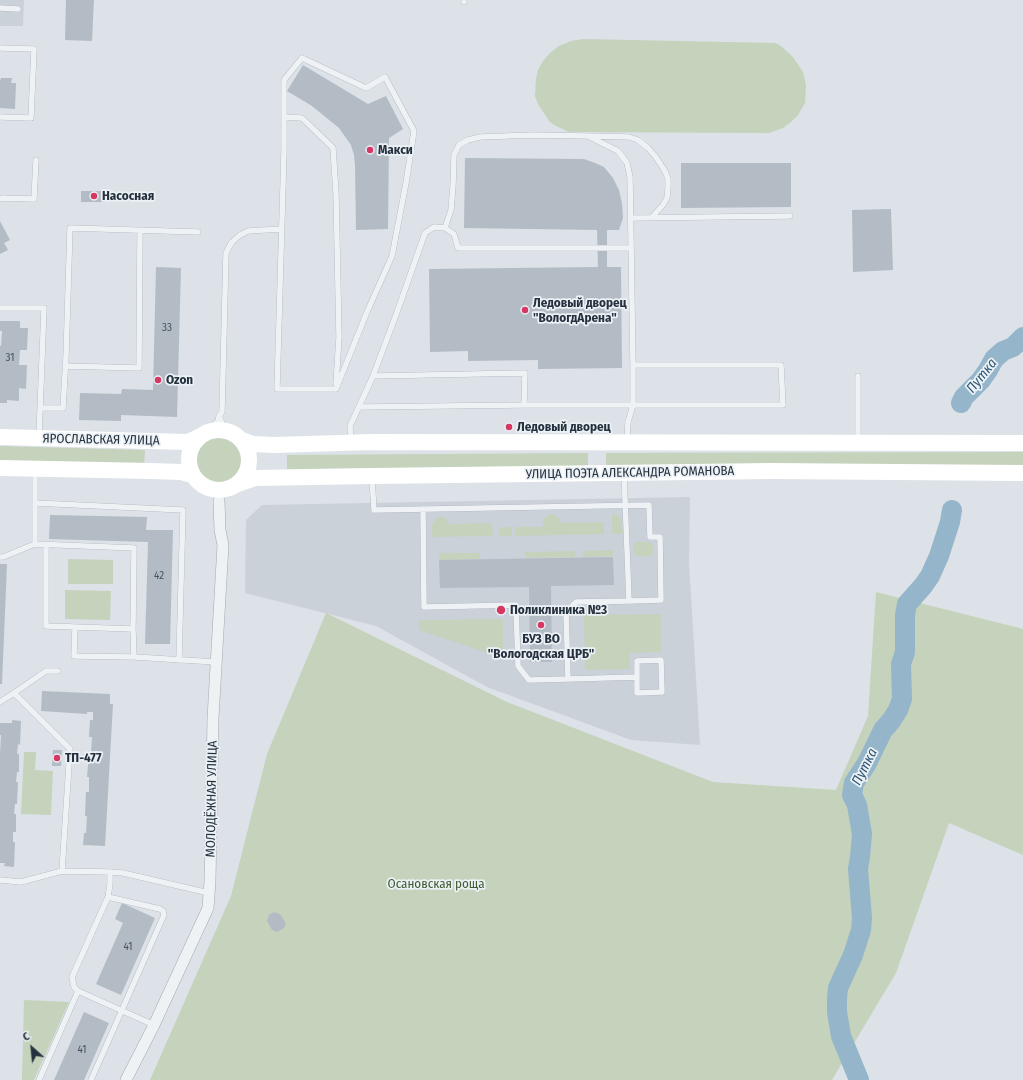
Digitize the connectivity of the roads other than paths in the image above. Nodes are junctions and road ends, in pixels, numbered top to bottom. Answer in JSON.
{"nodes":[{"id":1,"x":0,"y":8,"type":"edge"},
{"id":2,"x":18,"y":8,"type":"dead end"},
{"id":3,"x":0,"y":48,"type":"edge"},
{"id":4,"x":0,"y":117,"type":"edge"},
{"id":5,"x":284,"y":117,"type":"junction"},
{"id":6,"x":588,"y":136,"type":"junction"},
{"id":7,"x":36,"y":160,"type":"dead end"},
{"id":8,"x":0,"y":199,"type":"edge"},
{"id":9,"x":790,"y":216,"type":"dead end"},
{"id":10,"x":652,"y":217,"type":"junction"},
{"id":11,"x":631,"y":218,"type":"junction"},
{"id":12,"x":445,"y":228,"type":"junction"},
{"id":13,"x":281,"y":229,"type":"junction"},
{"id":14,"x":140,"y":230,"type":"junction"},
{"id":15,"x":198,"y":232,"type":"dead end"},
{"id":16,"x":631,"y":248,"type":"junction"},
{"id":17,"x":0,"y":308,"type":"edge"},
{"id":18,"x":633,"y":365,"type":"junction"},
{"id":19,"x":65,"y":366,"type":"junction"},
{"id":20,"x":373,"y":376,"type":"junction"},
{"id":21,"x":858,"y":376,"type":"dead end"},
{"id":22,"x":336,"y":389,"type":"junction"},
{"id":23,"x":633,"y":405,"type":"junction"},
{"id":24,"x":524,"y":406,"type":"junction"},
{"id":25,"x":360,"y":407,"type":"junction"},
{"id":26,"x":40,"y":408,"type":"junction"},
{"id":27,"x":219,"y":416,"type":"junction"},
{"id":28,"x":204,"y":434,"type":"junction"},
{"id":29,"x":236,"y":436,"type":"junction"},
{"id":30,"x":0,"y":437,"type":"edge"},
{"id":31,"x":39,"y":438,"type":"junction"},
{"id":32,"x":351,"y":442,"type":"junction"},
{"id":33,"x":626,"y":442,"type":"junction"},
{"id":34,"x":858,"y":443,"type":"junction"},
{"id":35,"x":1023,"y":443,"type":"edge"},
{"id":36,"x":0,"y":468,"type":"edge"},
{"id":37,"x":35,"y":469,"type":"junction"},
{"id":38,"x":624,"y":473,"type":"junction"},
{"id":39,"x":1023,"y":473,"type":"edge"},
{"id":40,"x":192,"y":475,"type":"junction"},
{"id":41,"x":372,"y":476,"type":"junction"},
{"id":42,"x":224,"y":491,"type":"junction"},
{"id":43,"x":35,"y":503,"type":"junction"},
{"id":44,"x":626,"y":506,"type":"junction"},
{"id":45,"x":423,"y":509,"type":"junction"},
{"id":46,"x":35,"y":544,"type":"junction"},
{"id":47,"x":46,"y":544,"type":"junction"},
{"id":48,"x":0,"y":558,"type":"edge"},
{"id":49,"x":629,"y":601,"type":"junction"},
{"id":50,"x":75,"y":627,"type":"junction"},
{"id":51,"x":133,"y":629,"type":"junction"},
{"id":52,"x":134,"y":657,"type":"junction"},
{"id":53,"x":179,"y":660,"type":"junction"},
{"id":54,"x":216,"y":662,"type":"junction"},
{"id":55,"x":58,"y":671,"type":"dead end"},
{"id":56,"x":637,"y":677,"type":"junction"},
{"id":57,"x":568,"y":679,"type":"junction"},
{"id":58,"x":14,"y":693,"type":"junction"},
{"id":59,"x":0,"y":702,"type":"edge"},
{"id":60,"x":62,"y":871,"type":"junction"},
{"id":61,"x":110,"y":872,"type":"junction"},
{"id":62,"x":0,"y":880,"type":"edge"},
{"id":63,"x":210,"y":893,"type":"junction"},
{"id":64,"x":108,"y":897,"type":"junction"},
{"id":65,"x":78,"y":992,"type":"junction"},
{"id":66,"x":122,"y":1011,"type":"junction"},
{"id":67,"x":154,"y":1025,"type":"junction"},
{"id":68,"x":39,"y":1080,"type":"edge"},
{"id":69,"x":91,"y":1080,"type":"edge"},
{"id":70,"x":126,"y":1080,"type":"edge"}],
"edges":[{"from":1,"to":2,"type":"lane"},
{"from":3,"to":4,"type":"lane"},
{"from":5,"to":13,"type":"lane"},
{"from":5,"to":22,"type":"lane"},
{"from":5,"to":22,"type":"lane"},
{"from":6,"to":10,"type":"lane"},
{"from":6,"to":11,"type":"lane"},
{"from":6,"to":12,"type":"lane"},
{"from":7,"to":8,"type":"lane"},
{"from":9,"to":10,"type":"lane"},
{"from":10,"to":11,"type":"lane"},
{"from":11,"to":16,"type":"lane"},
{"from":12,"to":16,"type":"lane"},
{"from":12,"to":20,"type":"lane"},
{"from":13,"to":22,"type":"lane"},
{"from":13,"to":27,"type":"lane"},
{"from":14,"to":15,"type":"lane"},
{"from":14,"to":19,"type":"lane"},
{"from":14,"to":19,"type":"lane"},
{"from":16,"to":18,"type":"lane"},
{"from":17,"to":26,"type":"lane"},
{"from":18,"to":23,"type":"lane"},
{"from":18,"to":23,"type":"lane"},
{"from":19,"to":26,"type":"lane"},
{"from":20,"to":24,"type":"lane"},
{"from":20,"to":25,"type":"lane"},
{"from":21,"to":34,"type":"lane"},
{"from":23,"to":24,"type":"lane"},
{"from":23,"to":33,"type":"lane"},
{"from":24,"to":25,"type":"lane"},
{"from":25,"to":32,"type":"lane"},
{"from":26,"to":31,"type":"lane"},
{"from":27,"to":28,"type":"lane"},
{"from":27,"to":29,"type":"lane"},
{"from":28,"to":29,"type":"main road"},
{"from":28,"to":31,"type":"main road","name":"ЯРОСЛАВСКАЯ УЛИЦА"},
{"from":28,"to":40,"type":"main road"},
{"from":29,"to":32,"type":"main road"},
{"from":29,"to":42,"type":"main road"},
{"from":30,"to":31,"type":"main road","name":"ЯРОСЛАВСКАЯ УЛИЦА"},
{"from":32,"to":33,"type":"main road"},
{"from":33,"to":34,"type":"main road"},
{"from":34,"to":35,"type":"main road"},
{"from":36,"to":37,"type":"main road"},
{"from":37,"to":40,"type":"main road"},
{"from":37,"to":43,"type":"lane"},
{"from":38,"to":39,"type":"main road","name":"УЛИЦА ПОЭТА АЛЕКСАНДРА РОМАНОВА"},
{"from":38,"to":41,"type":"main road","name":"УЛИЦА ПОЭТА АЛЕКСАНДРА РОМАНОВА"},
{"from":38,"to":44,"type":"lane"},
{"from":40,"to":42,"type":"main road"},
{"from":41,"to":42,"type":"main road","name":"УЛИЦА ПОЭТА АЛЕКСАНДРА РОМАНОВА"},
{"from":41,"to":45,"type":"lane"},
{"from":42,"to":54,"type":"street","name":"МОЛОДЁЖНАЯ УЛИЦА"},
{"from":43,"to":46,"type":"lane"},
{"from":43,"to":53,"type":"lane"},
{"from":44,"to":45,"type":"lane"},
{"from":44,"to":49,"type":"lane"},
{"from":44,"to":49,"type":"lane"},
{"from":45,"to":57,"type":"lane"},
{"from":46,"to":47,"type":"lane"},
{"from":46,"to":48,"type":"lane"},
{"from":47,"to":50,"type":"lane"},
{"from":47,"to":51,"type":"lane"},
{"from":49,"to":57,"type":"lane"},
{"from":50,"to":51,"type":"lane"},
{"from":50,"to":52,"type":"lane"},
{"from":51,"to":52,"type":"lane"},
{"from":52,"to":53,"type":"lane"},
{"from":53,"to":54,"type":"lane"},
{"from":54,"to":63,"type":"street","name":"МОЛОДЁЖНАЯ УЛИЦА"},
{"from":55,"to":58,"type":"lane"},
{"from":56,"to":56,"type":"lane"},
{"from":56,"to":57,"type":"lane"},
{"from":58,"to":59,"type":"lane"},
{"from":58,"to":60,"type":"lane"},
{"from":60,"to":61,"type":"lane"},
{"from":60,"to":62,"type":"lane"},
{"from":61,"to":63,"type":"lane"},
{"from":61,"to":64,"type":"lane"},
{"from":63,"to":67,"type":"street","name":"МОЛОДЁЖНАЯ УЛИЦА"},
{"from":64,"to":65,"type":"lane"},
{"from":64,"to":66,"type":"lane"},
{"from":65,"to":66,"type":"lane"},
{"from":65,"to":68,"type":"lane"},
{"from":66,"to":67,"type":"lane"},
{"from":66,"to":69,"type":"lane"},
{"from":67,"to":70,"type":"street","name":"МОЛОДЁЖНАЯ УЛИЦА"}]}
